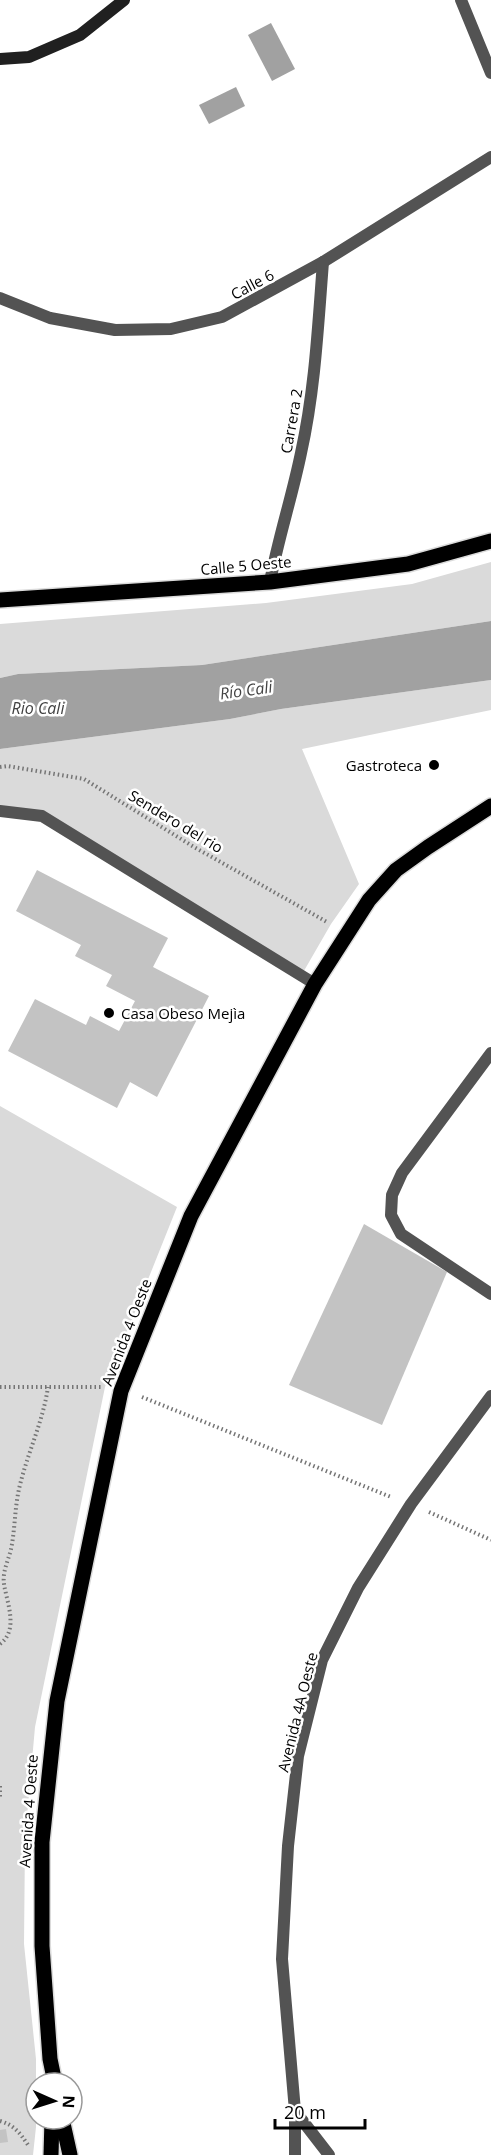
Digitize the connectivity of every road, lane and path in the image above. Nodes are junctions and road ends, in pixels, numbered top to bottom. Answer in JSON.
{"nodes":[{"id":1,"x":124,"y":0,"type":"edge"},
{"id":2,"x":461,"y":0,"type":"edge"},
{"id":3,"x":0,"y":59,"type":"edge"},
{"id":4,"x":491,"y":73,"type":"edge"},
{"id":5,"x":491,"y":157,"type":"edge"},
{"id":6,"x":323,"y":262,"type":"junction"},
{"id":7,"x":0,"y":298,"type":"edge"},
{"id":8,"x":491,"y":541,"type":"edge"},
{"id":9,"x":270,"y":582,"type":"junction"},
{"id":10,"x":0,"y":600,"type":"edge"},
{"id":11,"x":0,"y":767,"type":"edge"},
{"id":12,"x":491,"y":806,"type":"edge"},
{"id":13,"x":0,"y":811,"type":"edge"},
{"id":14,"x":331,"y":924,"type":"dead end"},
{"id":15,"x":315,"y":984,"type":"junction"},
{"id":16,"x":491,"y":1053,"type":"edge"},
{"id":17,"x":491,"y":1294,"type":"edge"},
{"id":18,"x":0,"y":1387,"type":"edge"},
{"id":19,"x":48,"y":1387,"type":"junction"},
{"id":20,"x":105,"y":1387,"type":"dead end"},
{"id":21,"x":491,"y":1396,"type":"edge"},
{"id":22,"x":141,"y":1397,"type":"dead end"},
{"id":23,"x":411,"y":1504,"type":"junction"},
{"id":24,"x":491,"y":1540,"type":"edge"},
{"id":25,"x":0,"y":1644,"type":"edge"},
{"id":26,"x":0,"y":1786,"type":"edge"},
{"id":27,"x":0,"y":1797,"type":"edge"},
{"id":28,"x":52,"y":2071,"type":"edge"},
{"id":29,"x":295,"y":2111,"type":"junction"},
{"id":30,"x":0,"y":2121,"type":"edge"},
{"id":31,"x":52,"y":2131,"type":"edge"},
{"id":32,"x":65,"y":2131,"type":"edge"},
{"id":33,"x":33,"y":2152,"type":"dead end"},
{"id":34,"x":51,"y":2155,"type":"edge"},
{"id":35,"x":70,"y":2155,"type":"edge"},
{"id":36,"x":295,"y":2155,"type":"edge"},
{"id":37,"x":329,"y":2155,"type":"edge"}],
"edges":[{"from":1,"to":3,"type":"street"},
{"from":2,"to":4,"type":"street"},
{"from":5,"to":6,"type":"street","name":"Calle 6"},
{"from":6,"to":7,"type":"street","name":"Calle 6"},
{"from":6,"to":9,"type":"street","name":"Carrera 2"},
{"from":8,"to":9,"type":"main road","name":"Calle 5 Oeste"},
{"from":9,"to":10,"type":"main road","name":"Calle 5 Oeste"},
{"from":11,"to":14,"type":"path","name":"Sendero del rio"},
{"from":12,"to":15,"type":"main road","name":"Avenida 4 Oeste"},
{"from":13,"to":15,"type":"street"},
{"from":15,"to":28,"type":"main road","name":"Avenida 4 Oeste"},
{"from":16,"to":17,"type":"street"},
{"from":18,"to":19,"type":"path"},
{"from":19,"to":20,"type":"path"},
{"from":19,"to":25,"type":"path"},
{"from":21,"to":23,"type":"street","name":"Avenida 4A Oeste"},
{"from":22,"to":23,"type":"path"},
{"from":23,"to":24,"type":"path"},
{"from":23,"to":29,"type":"street","name":"Avenida 4A Oeste"},
{"from":26,"to":27,"type":"path"},
{"from":29,"to":36,"type":"street","name":"Avenida 4A Oeste"},
{"from":29,"to":37,"type":"street"},
{"from":30,"to":33,"type":"path"},
{"from":31,"to":34,"type":"main road"},
{"from":32,"to":35,"type":"main road"}]}
